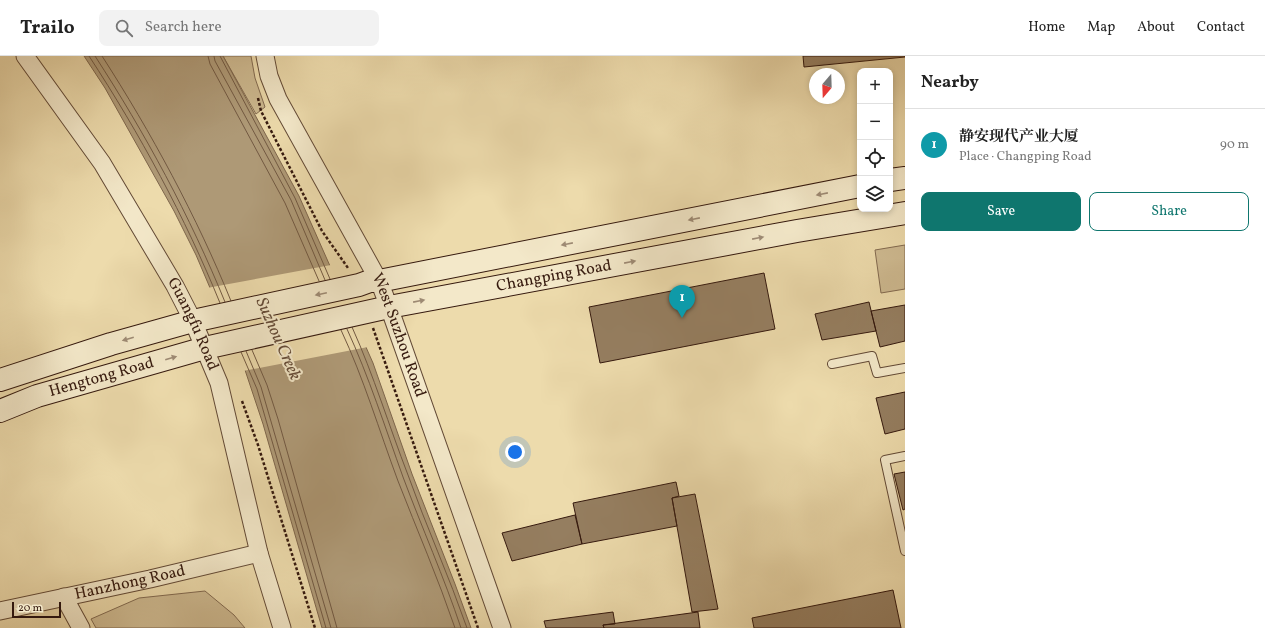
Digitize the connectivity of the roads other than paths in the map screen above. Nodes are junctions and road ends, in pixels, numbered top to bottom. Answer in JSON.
{"nodes":[{"id":1,"x":25,"y":56,"type":"edge"},
{"id":2,"x":265,"y":56,"type":"edge"},
{"id":3,"x":905,"y":178,"type":"edge"},
{"id":4,"x":893,"y":180,"type":"edge"},
{"id":5,"x":857,"y":187,"type":"edge"},
{"id":6,"x":905,"y":213,"type":"edge"},
{"id":7,"x":369,"y":283,"type":"junction"},
{"id":8,"x":389,"y":307,"type":"junction"},
{"id":9,"x":201,"y":319,"type":"junction"},
{"id":10,"x":213,"y":347,"type":"junction"},
{"id":11,"x":832,"y":364,"type":"dead end"},
{"id":12,"x":905,"y":368,"type":"edge"},
{"id":13,"x":0,"y":380,"type":"edge"},
{"id":14,"x":0,"y":411,"type":"edge"},
{"id":15,"x":905,"y":456,"type":"edge"},
{"id":16,"x":903,"y":533,"type":"edge"},
{"id":17,"x":905,"y":551,"type":"edge"},
{"id":18,"x":259,"y":553,"type":"junction"},
{"id":19,"x":64,"y":597,"type":"junction"},
{"id":20,"x":0,"y":610,"type":"edge"},
{"id":21,"x":82,"y":628,"type":"edge"},
{"id":22,"x":282,"y":628,"type":"edge"},
{"id":23,"x":502,"y":628,"type":"edge"}],
"edges":[{"from":1,"to":9,"type":"street","name":"Guangfu Road"},
{"from":2,"to":7,"type":"street","name":"West Suzhou Road"},
{"from":3,"to":4,"type":"main road"},
{"from":5,"to":7,"type":"main road","name":"Changping Road","one_way":true},
{"from":8,"to":6,"type":"main road","name":"Changping Road","one_way":true},
{"from":7,"to":8,"type":"street","name":"West Suzhou Road"},
{"from":7,"to":9,"type":"main road","name":"Changping Road","one_way":true},
{"from":8,"to":10,"type":"main road","name":"Changping Road"},
{"from":8,"to":23,"type":"street","name":"West Suzhou Road"},
{"from":9,"to":10,"type":"street","name":"Guangfu Road"},
{"from":9,"to":13,"type":"main road","name":"Hengtong Road","one_way":true},
{"from":14,"to":10,"type":"main road","name":"Hengtong Road","one_way":true},
{"from":10,"to":18,"type":"street","name":"Guangfu Road"},
{"from":11,"to":12,"type":"lane"},
{"from":15,"to":16,"type":"lane"},
{"from":16,"to":17,"type":"lane"},
{"from":18,"to":19,"type":"street","name":"Hanzhong Road"},
{"from":18,"to":22,"type":"street","name":"Guangfu Road"},
{"from":19,"to":20,"type":"street","name":"Hanzhong Road"},
{"from":19,"to":21,"type":"street"}]}
